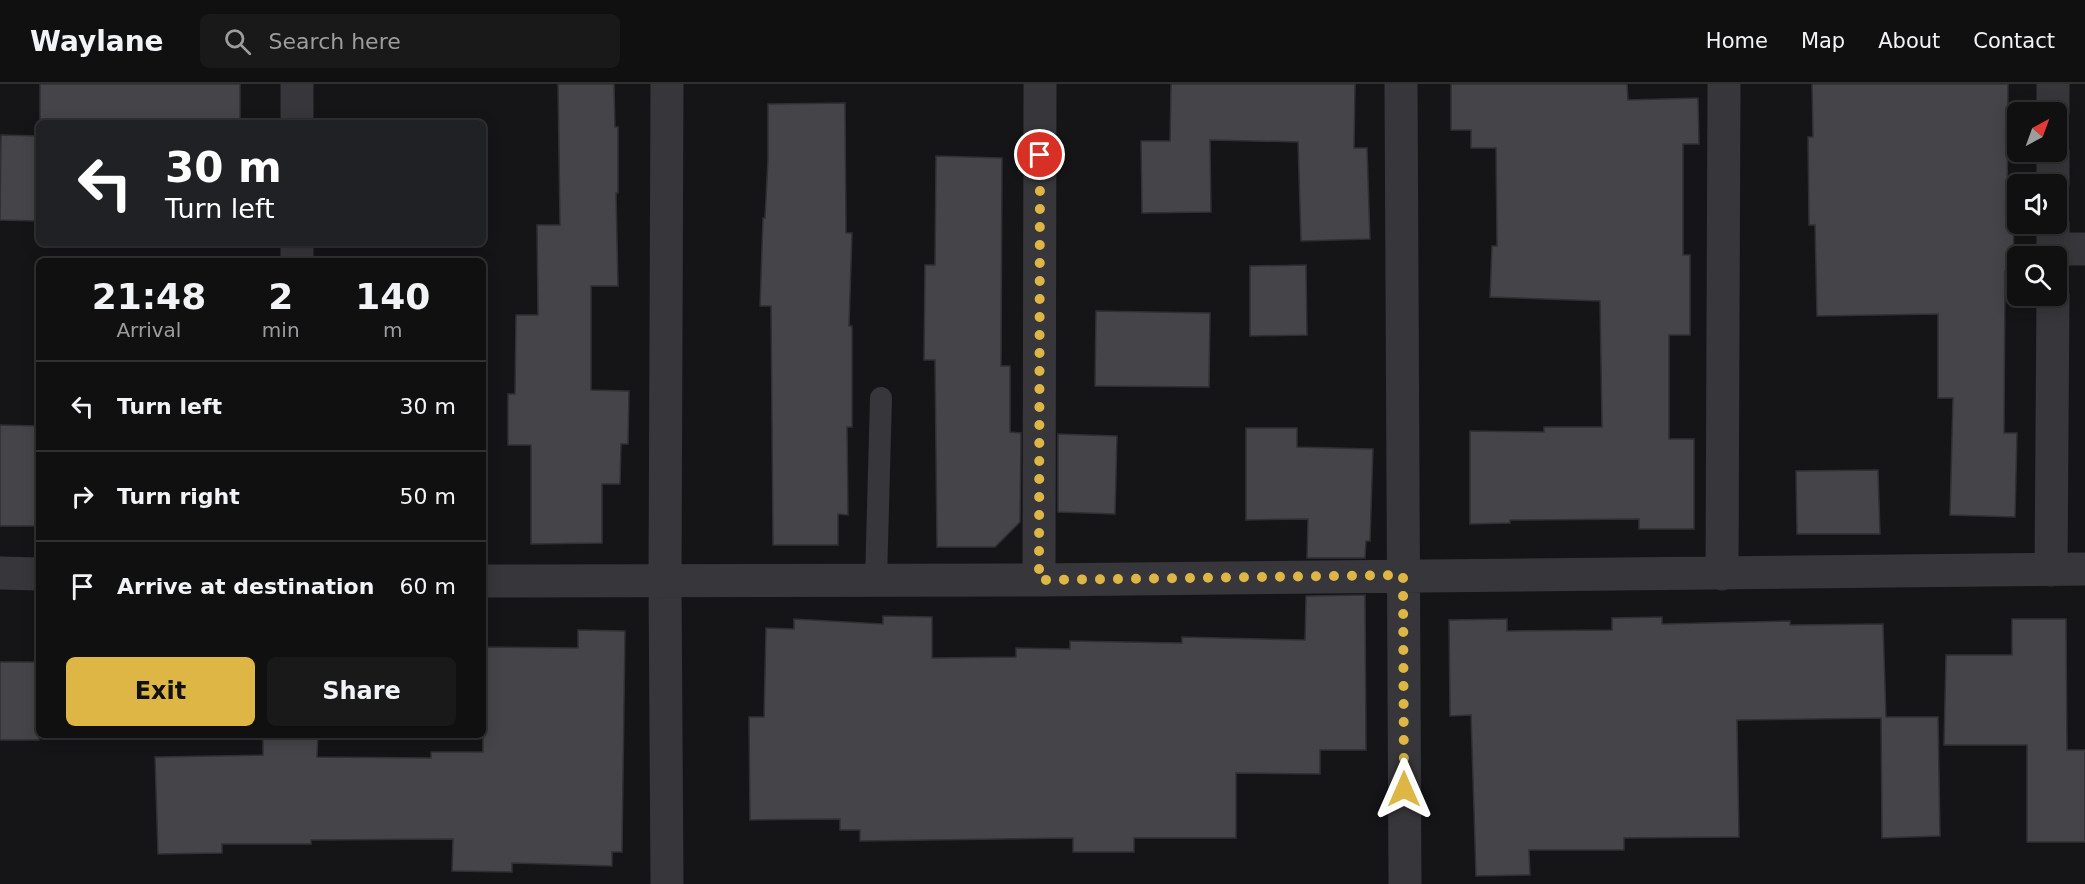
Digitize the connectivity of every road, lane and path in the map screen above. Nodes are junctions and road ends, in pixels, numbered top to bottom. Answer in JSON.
{"nodes":[{"id":1,"x":297,"y":84,"type":"edge"},
{"id":2,"x":667,"y":84,"type":"edge"},
{"id":3,"x":1040,"y":84,"type":"edge"},
{"id":4,"x":1401,"y":84,"type":"edge"},
{"id":5,"x":1724,"y":84,"type":"edge"},
{"id":6,"x":2052,"y":84,"type":"edge"},
{"id":7,"x":2053,"y":102,"type":"edge"},
{"id":8,"x":297,"y":120,"type":"edge"},
{"id":9,"x":2053,"y":306,"type":"edge"},
{"id":10,"x":881,"y":398,"type":"dead end"},
{"id":11,"x":2085,"y":569,"type":"edge"},
{"id":12,"x":2051,"y":570,"type":"junction"},
{"id":13,"x":0,"y":573,"type":"edge"},
{"id":14,"x":36,"y":574,"type":"edge"},
{"id":15,"x":1722,"y":574,"type":"junction"},
{"id":16,"x":1403,"y":575,"type":"junction"},
{"id":17,"x":876,"y":580,"type":"junction"},
{"id":18,"x":1039,"y":580,"type":"junction"},
{"id":19,"x":486,"y":581,"type":"edge"},
{"id":20,"x":665,"y":581,"type":"junction"},
{"id":21,"x":667,"y":884,"type":"edge"},
{"id":22,"x":1405,"y":884,"type":"edge"}],
"edges":[{"from":1,"to":8,"type":"street"},
{"from":2,"to":20,"type":"street"},
{"from":3,"to":18,"type":"street"},
{"from":4,"to":16,"type":"street"},
{"from":5,"to":15,"type":"street"},
{"from":6,"to":7,"type":"street"},
{"from":9,"to":12,"type":"street"},
{"from":10,"to":17,"type":"lane"},
{"from":11,"to":12,"type":"street"},
{"from":12,"to":15,"type":"street"},
{"from":13,"to":14,"type":"street"},
{"from":15,"to":16,"type":"street"},
{"from":16,"to":18,"type":"street"},
{"from":16,"to":22,"type":"street"},
{"from":17,"to":18,"type":"street"},
{"from":17,"to":20,"type":"street"},
{"from":19,"to":20,"type":"street"},
{"from":20,"to":21,"type":"street"}]}
